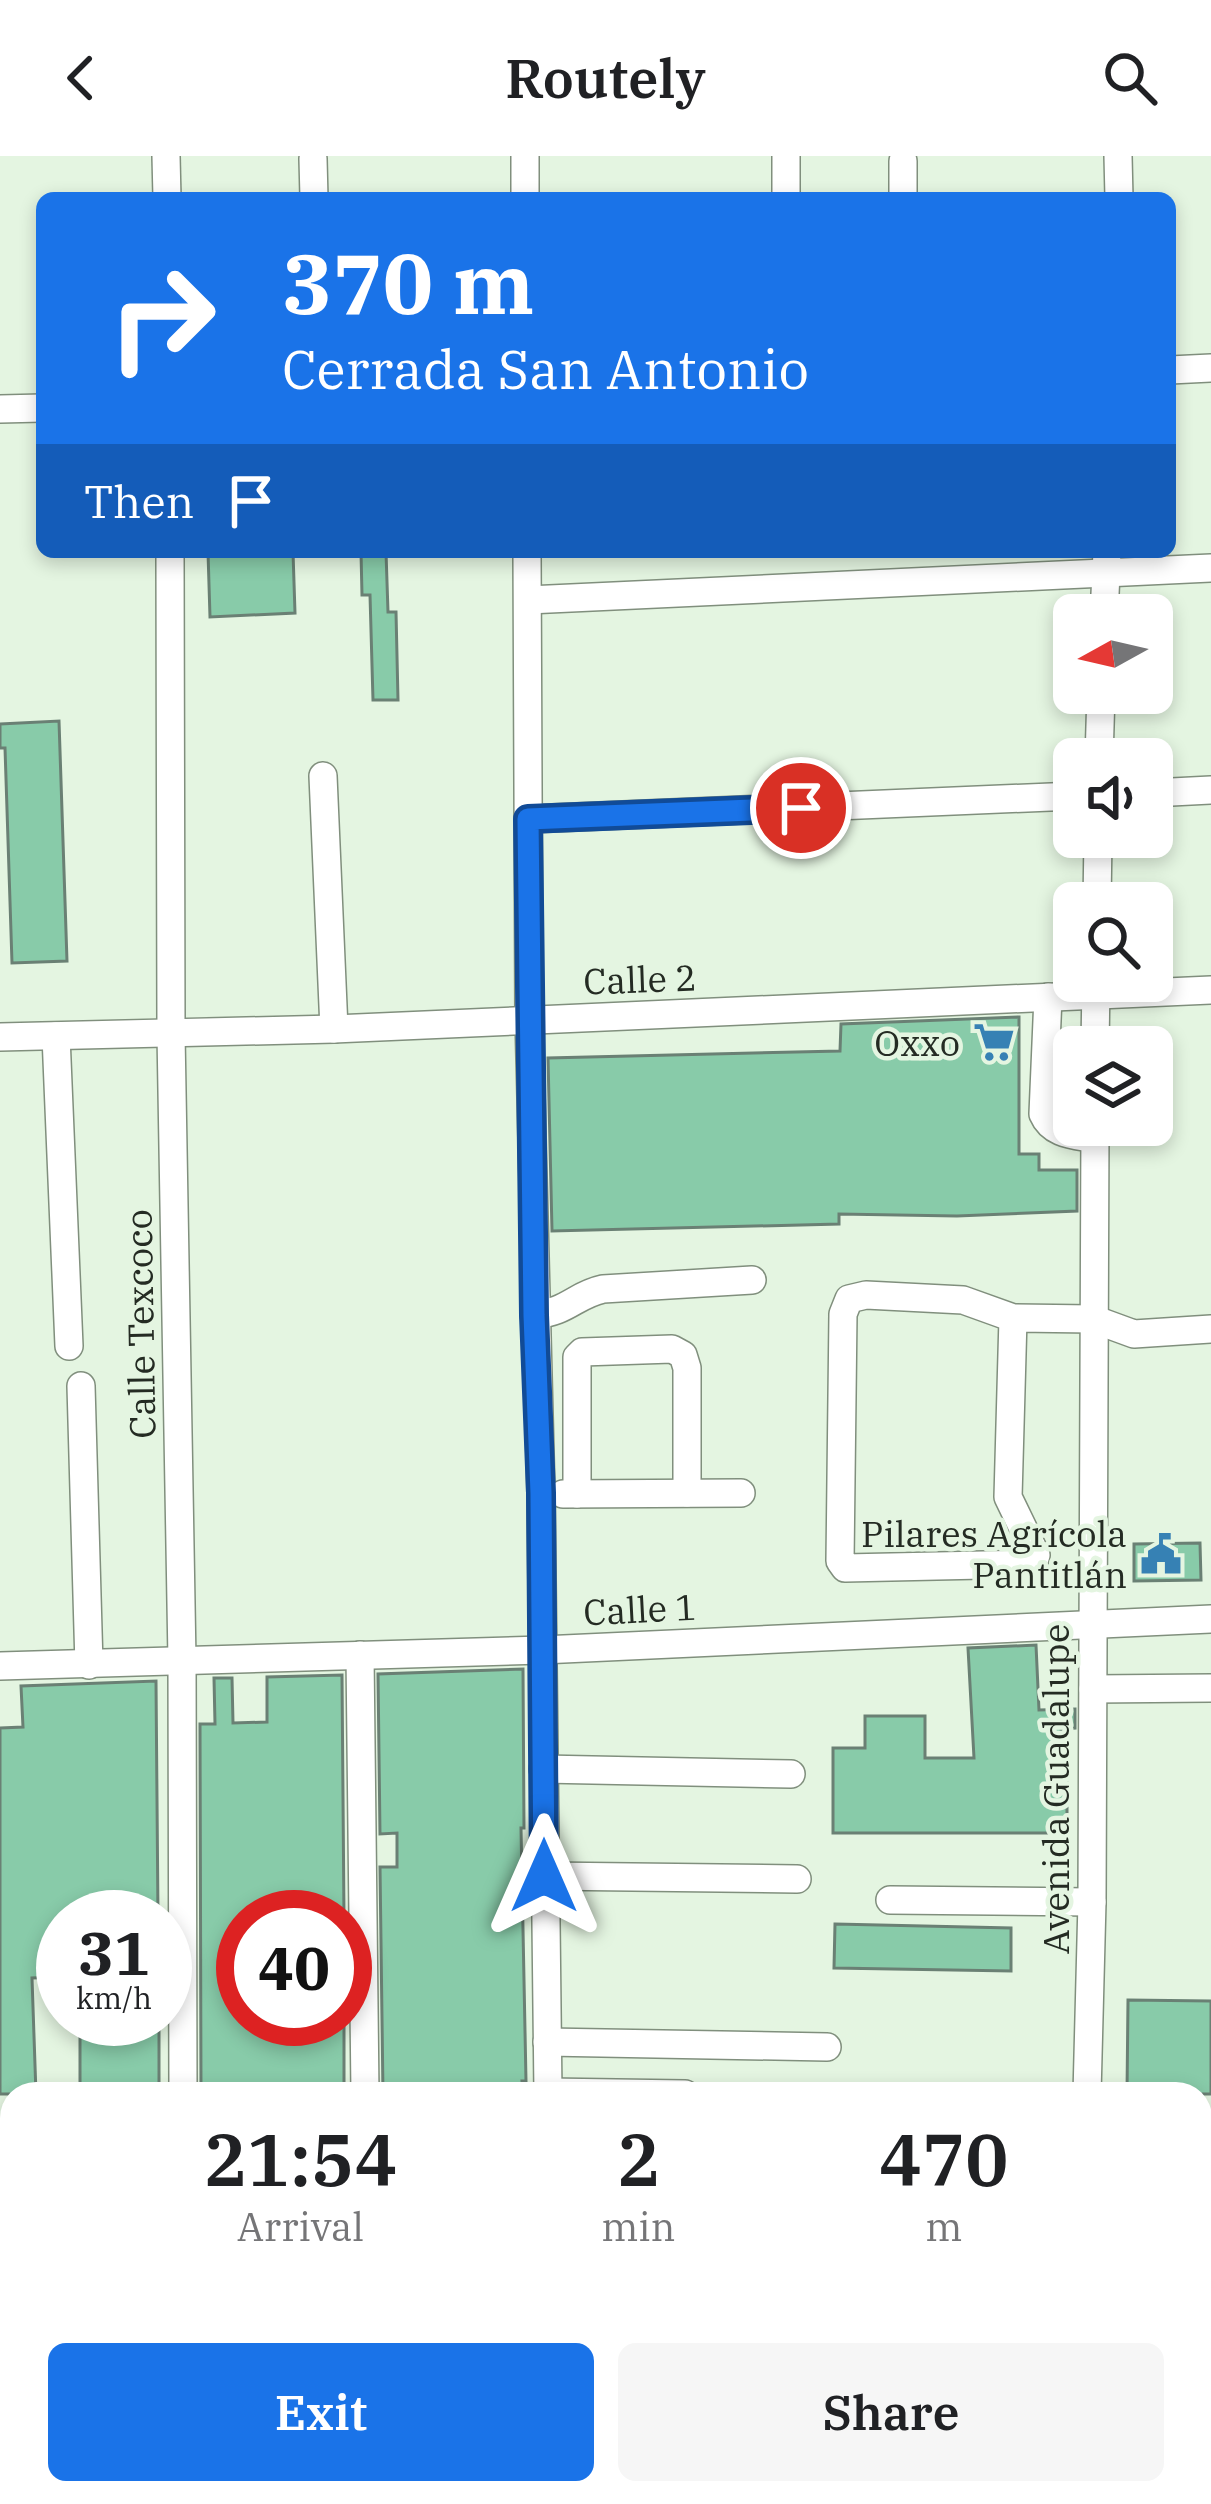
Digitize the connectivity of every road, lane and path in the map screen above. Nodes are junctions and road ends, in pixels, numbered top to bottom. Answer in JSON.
{"nodes":[{"id":1,"x":166,"y":156,"type":"edge"},
{"id":2,"x":525,"y":156,"type":"edge"},
{"id":3,"x":786,"y":156,"type":"edge"},
{"id":4,"x":1118,"y":156,"type":"edge"},
{"id":5,"x":313,"y":159,"type":"dead end"},
{"id":6,"x":903,"y":160,"type":"dead end"},
{"id":7,"x":166,"y":192,"type":"edge"},
{"id":8,"x":314,"y":192,"type":"edge"},
{"id":9,"x":525,"y":192,"type":"edge"},
{"id":10,"x":786,"y":192,"type":"edge"},
{"id":11,"x":904,"y":192,"type":"edge"},
{"id":12,"x":1119,"y":192,"type":"edge"},
{"id":13,"x":1211,"y":368,"type":"edge"},
{"id":14,"x":1176,"y":370,"type":"edge"},
{"id":15,"x":36,"y":408,"type":"edge"},
{"id":16,"x":0,"y":409,"type":"edge"},
{"id":17,"x":170,"y":558,"type":"edge"},
{"id":18,"x":527,"y":558,"type":"edge"},
{"id":19,"x":1106,"y":563,"type":"edge"},
{"id":20,"x":1211,"y":568,"type":"edge"},
{"id":21,"x":1105,"y":594,"type":"edge"},
{"id":22,"x":527,"y":600,"type":"junction"},
{"id":23,"x":323,"y":776,"type":"dead end"},
{"id":24,"x":1211,"y":790,"type":"edge"},
{"id":25,"x":1173,"y":792,"type":"edge"},
{"id":26,"x":1053,"y":797,"type":"edge"},
{"id":27,"x":528,"y":819,"type":"junction"},
{"id":28,"x":1173,"y":989,"type":"edge"},
{"id":29,"x":1211,"y":990,"type":"edge"},
{"id":30,"x":1053,"y":996,"type":"edge"},
{"id":31,"x":1048,"y":997,"type":"junction"},
{"id":32,"x":529,"y":1019,"type":"junction"},
{"id":33,"x":334,"y":1029,"type":"junction"},
{"id":34,"x":171,"y":1034,"type":"junction"},
{"id":35,"x":56,"y":1036,"type":"junction"},
{"id":36,"x":0,"y":1037,"type":"edge"},
{"id":37,"x":1053,"y":1128,"type":"edge"},
{"id":38,"x":1095,"y":1146,"type":"edge"},
{"id":39,"x":752,"y":1280,"type":"dead end"},
{"id":40,"x":534,"y":1315,"type":"junction"},
{"id":41,"x":1013,"y":1318,"type":"junction"},
{"id":42,"x":1094,"y":1318,"type":"junction"},
{"id":43,"x":1211,"y":1329,"type":"edge"},
{"id":44,"x":69,"y":1346,"type":"dead end"},
{"id":45,"x":81,"y":1386,"type":"dead end"},
{"id":46,"x":741,"y":1492,"type":"dead end"},
{"id":47,"x":541,"y":1493,"type":"junction"},
{"id":48,"x":687,"y":1493,"type":"junction"},
{"id":49,"x":577,"y":1494,"type":"junction"},
{"id":50,"x":1211,"y":1619,"type":"edge"},
{"id":51,"x":1092,"y":1623,"type":"junction"},
{"id":52,"x":542,"y":1650,"type":"junction"},
{"id":53,"x":360,"y":1655,"type":"junction"},
{"id":54,"x":182,"y":1660,"type":"junction"},
{"id":55,"x":89,"y":1664,"type":"junction"},
{"id":56,"x":0,"y":1666,"type":"edge"},
{"id":57,"x":1211,"y":1688,"type":"edge"},
{"id":58,"x":1093,"y":1689,"type":"junction"},
{"id":59,"x":543,"y":1769,"type":"junction"},
{"id":60,"x":791,"y":1774,"type":"dead end"},
{"id":61,"x":544,"y":1876,"type":"junction"},
{"id":62,"x":797,"y":1879,"type":"dead end"},
{"id":63,"x":890,"y":1900,"type":"dead end"},
{"id":64,"x":1092,"y":1901,"type":"junction"},
{"id":65,"x":547,"y":2042,"type":"junction"},
{"id":66,"x":827,"y":2048,"type":"dead end"},
{"id":67,"x":183,"y":2082,"type":"edge"},
{"id":68,"x":365,"y":2082,"type":"edge"},
{"id":69,"x":548,"y":2082,"type":"edge"},
{"id":70,"x":1087,"y":2082,"type":"edge"}],
"edges":[{"from":1,"to":7,"type":"street"},
{"from":2,"to":9,"type":"street"},
{"from":3,"to":10,"type":"street"},
{"from":4,"to":12,"type":"street"},
{"from":5,"to":8,"type":"street"},
{"from":6,"to":11,"type":"street"},
{"from":13,"to":14,"type":"street"},
{"from":15,"to":16,"type":"street"},
{"from":17,"to":34,"type":"street","name":"Calle Texcoco"},
{"from":18,"to":22,"type":"street"},
{"from":19,"to":20,"type":"street"},
{"from":19,"to":21,"type":"street"},
{"from":19,"to":22,"type":"street"},
{"from":22,"to":27,"type":"street"},
{"from":23,"to":33,"type":"street"},
{"from":24,"to":25,"type":"street"},
{"from":26,"to":27,"type":"street"},
{"from":27,"to":32,"type":"street"},
{"from":28,"to":29,"type":"street","name":"Calle 2"},
{"from":30,"to":31,"type":"street","name":"Calle 2"},
{"from":31,"to":32,"type":"street","name":"Calle 2"},
{"from":31,"to":37,"type":"street"},
{"from":32,"to":33,"type":"street","name":"Calle 2"},
{"from":32,"to":40,"type":"street"},
{"from":33,"to":34,"type":"street","name":"Calle 2"},
{"from":34,"to":35,"type":"street","name":"Calle 2"},
{"from":34,"to":54,"type":"street","name":"Calle Texcoco"},
{"from":35,"to":36,"type":"street","name":"Calle 2"},
{"from":35,"to":44,"type":"street"},
{"from":38,"to":42,"type":"street","name":"Avenida Guadalupe"},
{"from":39,"to":40,"type":"street"},
{"from":40,"to":47,"type":"street"},
{"from":41,"to":41,"type":"street"},
{"from":41,"to":42,"type":"street"},
{"from":42,"to":43,"type":"street"},
{"from":42,"to":51,"type":"street","name":"Avenida Guadalupe"},
{"from":45,"to":55,"type":"street"},
{"from":46,"to":48,"type":"street"},
{"from":47,"to":49,"type":"street"},
{"from":47,"to":52,"type":"street"},
{"from":48,"to":49,"type":"street"},
{"from":48,"to":49,"type":"street"},
{"from":50,"to":51,"type":"street","name":"Calle 1"},
{"from":51,"to":52,"type":"street","name":"Calle 1"},
{"from":51,"to":58,"type":"street","name":"Avenida Guadalupe"},
{"from":52,"to":53,"type":"street","name":"Calle 1"},
{"from":52,"to":59,"type":"street"},
{"from":53,"to":54,"type":"street","name":"Calle 1"},
{"from":53,"to":68,"type":"street"},
{"from":54,"to":55,"type":"street","name":"Calle 1"},
{"from":54,"to":67,"type":"street","name":"Calle Texcoco"},
{"from":55,"to":56,"type":"street","name":"Calle 1"},
{"from":57,"to":58,"type":"street"},
{"from":58,"to":64,"type":"street","name":"Avenida Guadalupe"},
{"from":59,"to":60,"type":"street"},
{"from":59,"to":61,"type":"street"},
{"from":61,"to":62,"type":"street"},
{"from":61,"to":65,"type":"street"},
{"from":63,"to":64,"type":"street"},
{"from":64,"to":70,"type":"street","name":"Avenida Guadalupe"},
{"from":65,"to":66,"type":"street"},
{"from":65,"to":69,"type":"street"}]}
